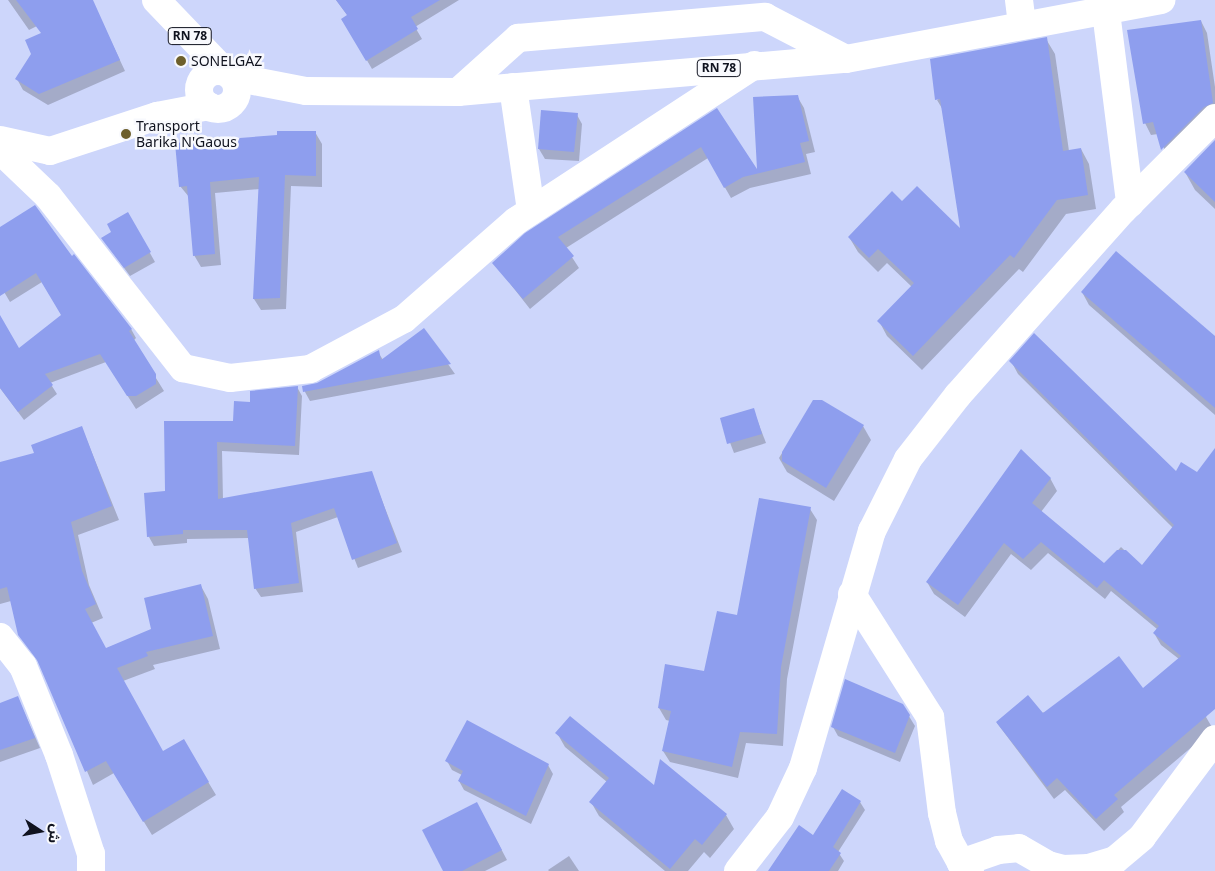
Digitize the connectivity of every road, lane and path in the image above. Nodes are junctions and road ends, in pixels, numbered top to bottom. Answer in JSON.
{"nodes":[{"id":1,"x":155,"y":0,"type":"edge"},
{"id":2,"x":1162,"y":0,"type":"edge"},
{"id":3,"x":1020,"y":12,"type":"edge"},
{"id":4,"x":1106,"y":12,"type":"junction"},
{"id":5,"x":846,"y":59,"type":"junction"},
{"id":6,"x":754,"y":65,"type":"junction"},
{"id":7,"x":217,"y":87,"type":"junction"},
{"id":8,"x":513,"y":87,"type":"junction"},
{"id":9,"x":458,"y":92,"type":"junction"},
{"id":10,"x":1215,"y":118,"type":"edge"},
{"id":11,"x":0,"y":140,"type":"edge"},
{"id":12,"x":0,"y":150,"type":"edge"},
{"id":13,"x":50,"y":151,"type":"junction"},
{"id":14,"x":48,"y":196,"type":"junction"},
{"id":15,"x":1130,"y":203,"type":"junction"},
{"id":16,"x":531,"y":211,"type":"junction"},
{"id":17,"x":852,"y":594,"type":"junction"},
{"id":18,"x":0,"y":637,"type":"edge"},
{"id":19,"x":1215,"y":739,"type":"edge"},
{"id":20,"x":965,"y":867,"type":"edge"},
{"id":21,"x":91,"y":871,"type":"edge"},
{"id":22,"x":738,"y":871,"type":"edge"}],
"edges":[{"from":1,"to":7,"type":"street","number":"RN 78"},
{"from":2,"to":4,"type":"street","number":"RN 78"},
{"from":3,"to":4,"type":"street","number":"RN 78"},
{"from":3,"to":5,"type":"street","number":"RN 78"},
{"from":4,"to":15,"type":"street"},
{"from":5,"to":6,"type":"street","number":"RN 78"},
{"from":5,"to":9,"type":"street"},
{"from":6,"to":8,"type":"street","number":"RN 78"},
{"from":6,"to":16,"type":"street"},
{"from":7,"to":9,"type":"street","number":"RN 78"},
{"from":7,"to":13,"type":"street"},
{"from":8,"to":9,"type":"street","number":"RN 78"},
{"from":8,"to":16,"type":"street"},
{"from":10,"to":15,"type":"street"},
{"from":11,"to":13,"type":"street"},
{"from":12,"to":14,"type":"street"},
{"from":13,"to":14,"type":"street"},
{"from":14,"to":16,"type":"street"},
{"from":15,"to":17,"type":"street"},
{"from":17,"to":20,"type":"street"},
{"from":17,"to":22,"type":"street"},
{"from":18,"to":21,"type":"street"},
{"from":19,"to":20,"type":"street"}]}
